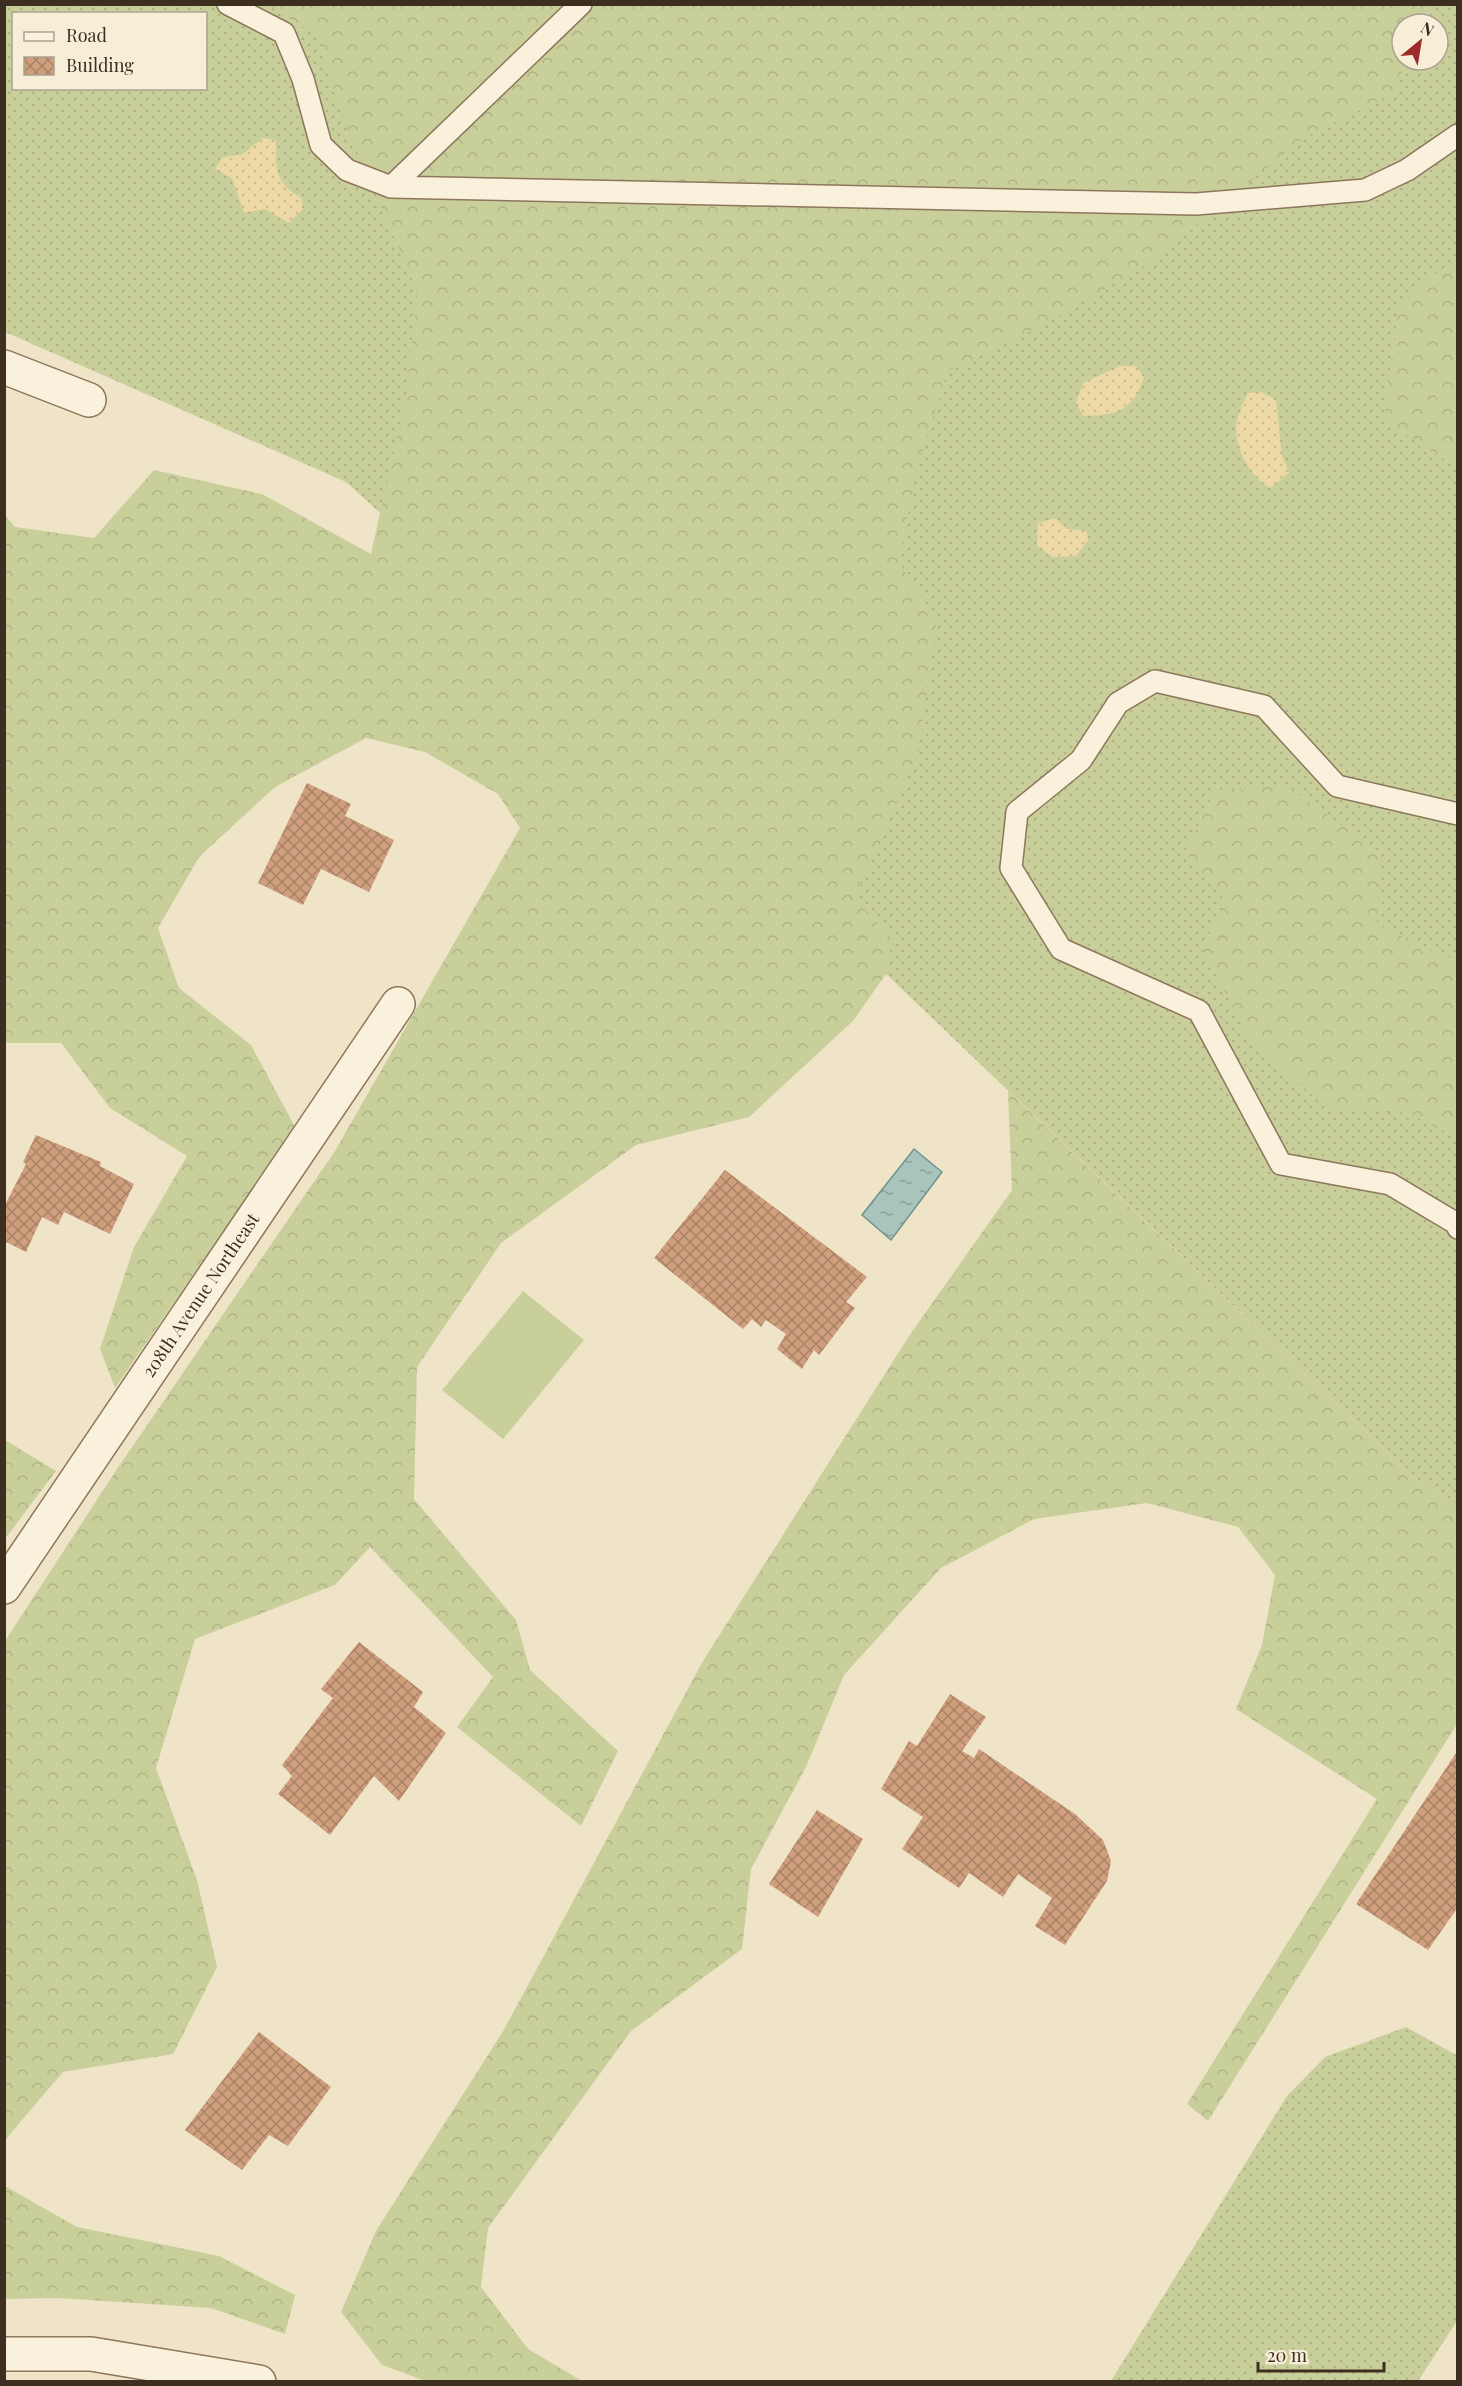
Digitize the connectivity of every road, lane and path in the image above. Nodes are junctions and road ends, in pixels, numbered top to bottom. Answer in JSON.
{"nodes":[{"id":1,"x":228,"y":4,"type":"edge"},
{"id":2,"x":581,"y":4,"type":"edge"},
{"id":3,"x":1458,"y":135,"type":"edge"},
{"id":4,"x":391,"y":187,"type":"junction"},
{"id":5,"x":4,"y":367,"type":"edge"},
{"id":6,"x":89,"y":400,"type":"dead end"},
{"id":7,"x":1458,"y":814,"type":"edge"},
{"id":8,"x":398,"y":1004,"type":"dead end"},
{"id":9,"x":1458,"y":1228,"type":"edge"},
{"id":10,"x":4,"y":1587,"type":"edge"},
{"id":11,"x":4,"y":2354,"type":"edge"},
{"id":12,"x":259,"y":2382,"type":"edge"}],
"edges":[{"from":1,"to":4,"type":"lane"},
{"from":2,"to":4,"type":"lane"},
{"from":3,"to":4,"type":"lane"},
{"from":5,"to":6,"type":"street"},
{"from":7,"to":9,"type":"lane"},
{"from":8,"to":10,"type":"street","name":"208th Avenue Northeast"},
{"from":11,"to":12,"type":"street"}]}
